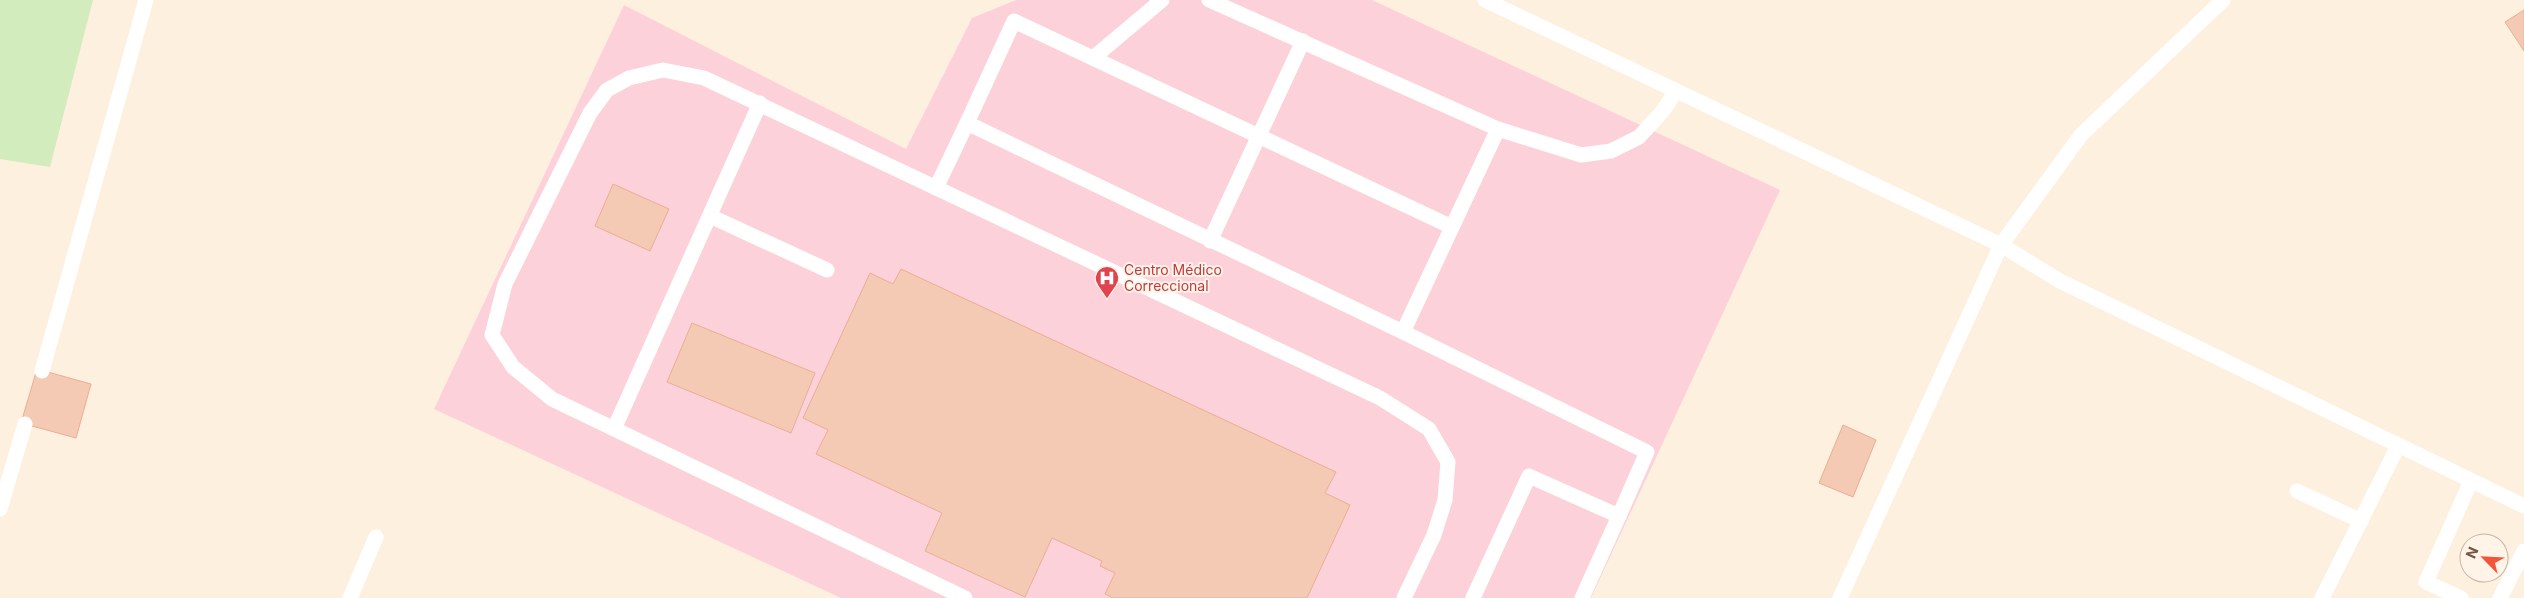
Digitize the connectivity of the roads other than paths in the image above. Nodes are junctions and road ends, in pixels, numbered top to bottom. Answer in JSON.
{"nodes":[{"id":1,"x":146,"y":0,"type":"edge"},
{"id":2,"x":1162,"y":0,"type":"edge"},
{"id":3,"x":1209,"y":0,"type":"edge"},
{"id":4,"x":1485,"y":0,"type":"edge"},
{"id":5,"x":2223,"y":0,"type":"edge"},
{"id":6,"x":1303,"y":40,"type":"junction"},
{"id":7,"x":1093,"y":58,"type":"junction"},
{"id":8,"x":1676,"y":90,"type":"junction"},
{"id":9,"x":760,"y":103,"type":"junction"},
{"id":10,"x":968,"y":123,"type":"junction"},
{"id":11,"x":1498,"y":129,"type":"junction"},
{"id":12,"x":1258,"y":134,"type":"junction"},
{"id":13,"x":936,"y":188,"type":"junction"},
{"id":14,"x":710,"y":216,"type":"junction"},
{"id":15,"x":1452,"y":227,"type":"junction"},
{"id":16,"x":1210,"y":241,"type":"junction"},
{"id":17,"x":2001,"y":244,"type":"junction"},
{"id":18,"x":826,"y":270,"type":"dead end"},
{"id":19,"x":1403,"y":332,"type":"junction"},
{"id":20,"x":42,"y":370,"type":"dead end"},
{"id":21,"x":25,"y":424,"type":"dead end"},
{"id":22,"x":614,"y":429,"type":"junction"},
{"id":23,"x":2398,"y":446,"type":"junction"},
{"id":24,"x":2471,"y":481,"type":"junction"},
{"id":25,"x":2297,"y":491,"type":"dead end"},
{"id":26,"x":2524,"y":506,"type":"edge"},
{"id":27,"x":0,"y":509,"type":"edge"},
{"id":28,"x":1619,"y":516,"type":"junction"},
{"id":29,"x":2361,"y":521,"type":"junction"},
{"id":30,"x":376,"y":537,"type":"dead end"},
{"id":31,"x":2524,"y":551,"type":"edge"},
{"id":32,"x":350,"y":598,"type":"edge"},
{"id":33,"x":965,"y":598,"type":"edge"},
{"id":34,"x":1404,"y":598,"type":"edge"},
{"id":35,"x":1473,"y":598,"type":"edge"},
{"id":36,"x":1582,"y":598,"type":"edge"},
{"id":37,"x":1840,"y":598,"type":"edge"},
{"id":38,"x":2322,"y":598,"type":"edge"},
{"id":39,"x":2461,"y":598,"type":"edge"},
{"id":40,"x":2500,"y":598,"type":"edge"}],
"edges":[{"from":1,"to":20,"type":"lane"},
{"from":2,"to":7,"type":"lane"},
{"from":3,"to":6,"type":"lane"},
{"from":4,"to":8,"type":"lane"},
{"from":5,"to":17,"type":"lane"},
{"from":6,"to":11,"type":"lane"},
{"from":6,"to":12,"type":"lane"},
{"from":7,"to":10,"type":"lane"},
{"from":7,"to":12,"type":"lane"},
{"from":8,"to":11,"type":"lane"},
{"from":8,"to":17,"type":"lane"},
{"from":9,"to":13,"type":"lane"},
{"from":9,"to":14,"type":"lane"},
{"from":9,"to":22,"type":"lane"},
{"from":10,"to":13,"type":"lane"},
{"from":10,"to":16,"type":"lane"},
{"from":11,"to":15,"type":"lane"},
{"from":12,"to":15,"type":"lane"},
{"from":12,"to":16,"type":"lane"},
{"from":13,"to":34,"type":"lane"},
{"from":14,"to":18,"type":"lane"},
{"from":14,"to":22,"type":"lane"},
{"from":15,"to":19,"type":"lane"},
{"from":16,"to":19,"type":"lane"},
{"from":17,"to":23,"type":"lane"},
{"from":17,"to":37,"type":"lane"},
{"from":19,"to":28,"type":"lane"},
{"from":21,"to":27,"type":"lane"},
{"from":22,"to":33,"type":"lane"},
{"from":23,"to":24,"type":"lane"},
{"from":23,"to":29,"type":"lane"},
{"from":24,"to":26,"type":"lane"},
{"from":24,"to":39,"type":"lane"},
{"from":25,"to":29,"type":"lane"},
{"from":28,"to":35,"type":"lane"},
{"from":28,"to":36,"type":"lane"},
{"from":29,"to":38,"type":"lane"},
{"from":30,"to":32,"type":"lane"},
{"from":31,"to":40,"type":"lane"}]}
